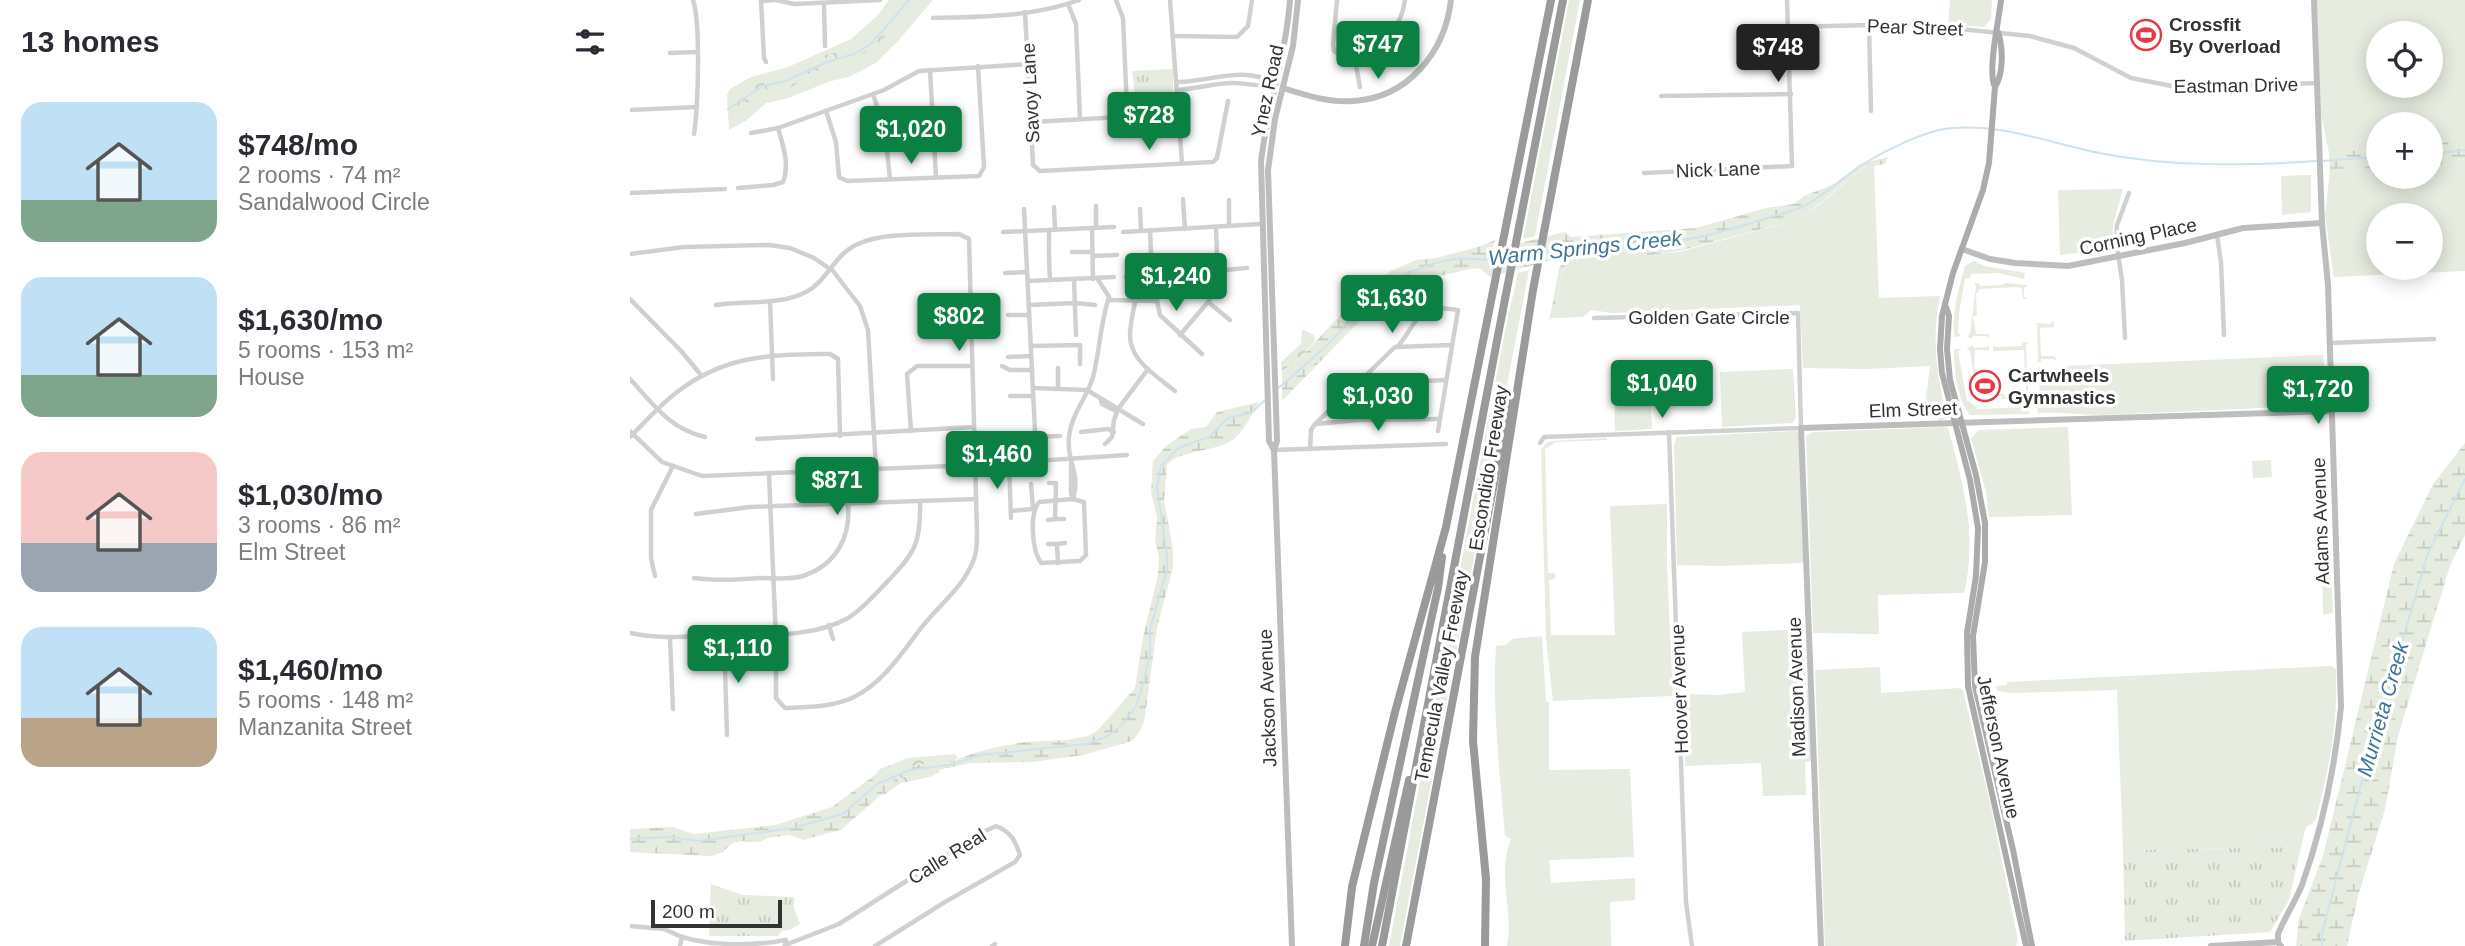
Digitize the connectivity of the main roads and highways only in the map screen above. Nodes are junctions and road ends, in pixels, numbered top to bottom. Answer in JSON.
{"nodes":[{"id":1,"x":1551,"y":0,"type":"edge"},
{"id":2,"x":1563,"y":0,"type":"edge"},
{"id":3,"x":1588,"y":0,"type":"edge"},
{"id":4,"x":2001,"y":0,"type":"edge"},
{"id":5,"x":1533,"y":290,"type":"junction"},
{"id":6,"x":1946,"y":306,"type":"junction"},
{"id":7,"x":1446,"y":527,"type":"junction"},
{"id":8,"x":1978,"y":528,"type":"junction"},
{"id":9,"x":1984,"y":562,"type":"junction"},
{"id":10,"x":1426,"y":713,"type":"junction"},
{"id":11,"x":1990,"y":786,"type":"junction"},
{"id":12,"x":2006,"y":821,"type":"junction"},
{"id":13,"x":1345,"y":946,"type":"edge"},
{"id":14,"x":1364,"y":946,"type":"edge"},
{"id":15,"x":1372,"y":946,"type":"edge"},
{"id":16,"x":1382,"y":946,"type":"edge"},
{"id":17,"x":1406,"y":946,"type":"edge"},
{"id":18,"x":1485,"y":946,"type":"edge"},
{"id":19,"x":2026,"y":946,"type":"edge"},
{"id":20,"x":2032,"y":946,"type":"edge"}],
"edges":[{"from":1,"to":7,"type":"highway"},
{"from":2,"to":10,"type":"highway","name":"Escondido Freeway"},
{"from":3,"to":5,"type":"highway","name":"Escondido Freeway"},
{"from":4,"to":6,"type":"main road","name":"Jefferson Avenue"},
{"from":5,"to":17,"type":"highway","name":"Temecula Valley Freeway"},
{"from":5,"to":18,"type":"highway","name":"Escondido Freeway"},
{"from":6,"to":8,"type":"main road","name":"Jefferson Avenue"},
{"from":6,"to":9,"type":"main road","name":"Jefferson Avenue"},
{"from":7,"to":13,"type":"highway"},
{"from":7,"to":14,"type":"highway"},
{"from":8,"to":9,"type":"main road"},
{"from":8,"to":11,"type":"main road","name":"Jefferson Avenue"},
{"from":9,"to":12,"type":"main road","name":"Jefferson Avenue"},
{"from":10,"to":15,"type":"highway"},
{"from":10,"to":16,"type":"highway","name":"Temecula Valley Freeway"},
{"from":11,"to":12,"type":"main road"},
{"from":11,"to":19,"type":"main road","name":"Jefferson Avenue"},
{"from":12,"to":20,"type":"main road","name":"Jefferson Avenue"}]}
